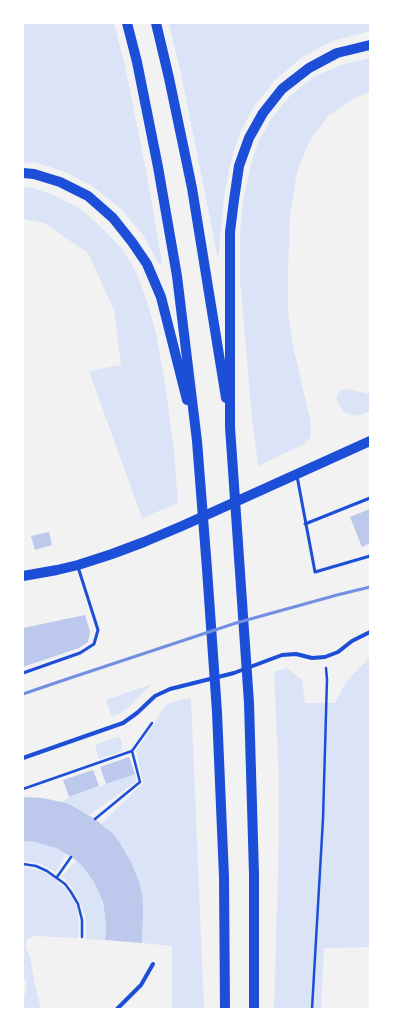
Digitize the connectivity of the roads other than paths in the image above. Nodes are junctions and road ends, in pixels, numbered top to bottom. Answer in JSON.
{"nodes":[{"id":1,"x":127,"y":23,"type":"edge"},
{"id":2,"x":156,"y":23,"type":"edge"},
{"id":3,"x":370,"y":45,"type":"edge"},
{"id":4,"x":23,"y":173,"type":"edge"},
{"id":5,"x":230,"y":427,"type":"junction"},
{"id":6,"x":197,"y":441,"type":"junction"},
{"id":7,"x":370,"y":441,"type":"edge"},
{"id":8,"x":296,"y":474,"type":"junction"},
{"id":9,"x":370,"y":498,"type":"edge"},
{"id":10,"x":305,"y":524,"type":"junction"},
{"id":11,"x":370,"y":556,"type":"edge"},
{"id":12,"x":78,"y":565,"type":"junction"},
{"id":13,"x":23,"y":576,"type":"edge"},
{"id":14,"x":370,"y":632,"type":"edge"},
{"id":15,"x":23,"y":673,"type":"edge"},
{"id":16,"x":23,"y":758,"type":"edge"},
{"id":17,"x":153,"y":964,"type":"dead end"},
{"id":18,"x":117,"y":1009,"type":"edge"},
{"id":19,"x":225,"y":1009,"type":"edge"},
{"id":20,"x":254,"y":1009,"type":"edge"}],
"edges":[{"from":1,"to":6,"type":"main road"},
{"from":2,"to":5,"type":"main road"},
{"from":3,"to":5,"type":"main road"},
{"from":4,"to":6,"type":"main road"},
{"from":5,"to":20,"type":"main road"},
{"from":6,"to":19,"type":"main road"},
{"from":7,"to":8,"type":"main road"},
{"from":8,"to":10,"type":"lane"},
{"from":8,"to":12,"type":"main road"},
{"from":9,"to":10,"type":"lane"},
{"from":10,"to":11,"type":"lane"},
{"from":12,"to":13,"type":"main road"},
{"from":12,"to":15,"type":"lane"},
{"from":14,"to":16,"type":"street"},
{"from":17,"to":18,"type":"street"}]}
